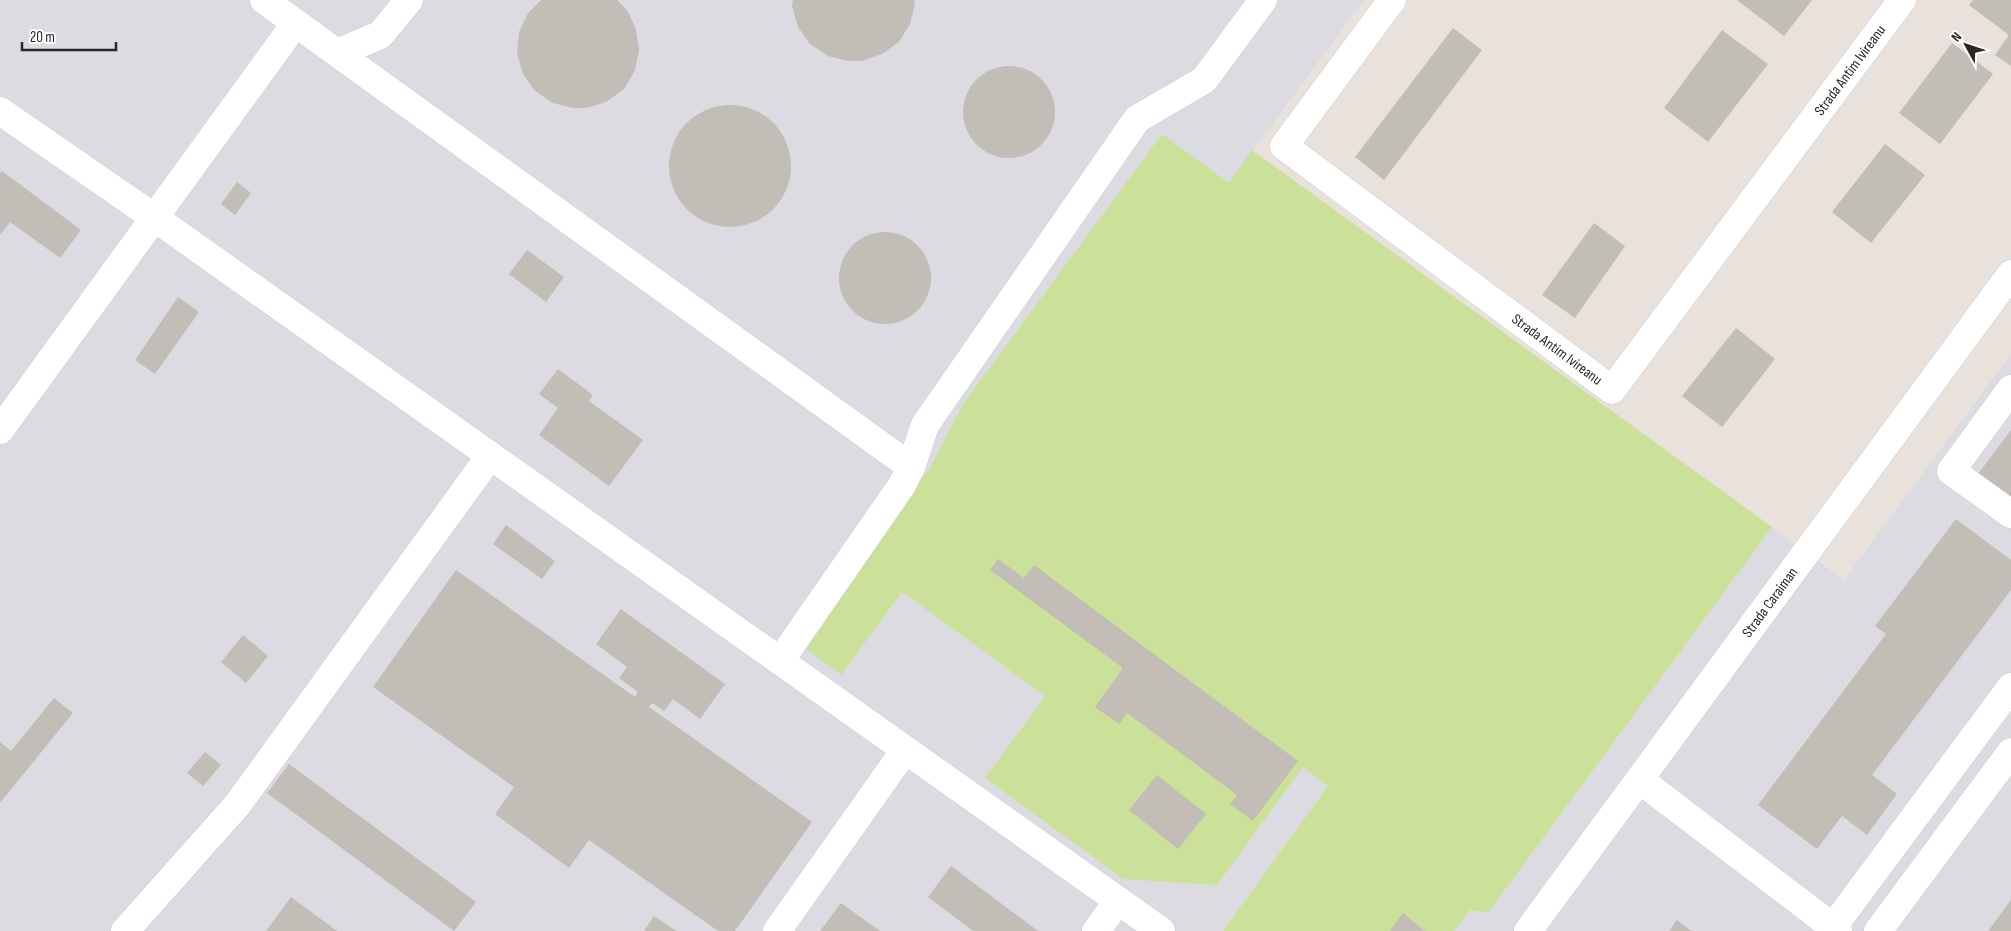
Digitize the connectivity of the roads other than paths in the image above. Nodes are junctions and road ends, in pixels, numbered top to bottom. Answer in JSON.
{"nodes":[{"id":1,"x":264,"y":0,"type":"edge"},
{"id":2,"x":408,"y":0,"type":"edge"},
{"id":3,"x":1262,"y":0,"type":"edge"},
{"id":4,"x":1392,"y":0,"type":"edge"},
{"id":5,"x":1902,"y":0,"type":"edge"},
{"id":6,"x":295,"y":24,"type":"junction"},
{"id":7,"x":336,"y":53,"type":"junction"},
{"id":8,"x":0,"y":111,"type":"edge"},
{"id":9,"x":155,"y":218,"type":"junction"},
{"id":10,"x":2011,"y":274,"type":"edge"},
{"id":11,"x":2011,"y":390,"type":"edge"},
{"id":12,"x":0,"y":430,"type":"edge"},
{"id":13,"x":490,"y":456,"type":"junction"},
{"id":14,"x":911,"y":467,"type":"junction"},
{"id":15,"x":2011,"y":514,"type":"edge"},
{"id":16,"x":780,"y":661,"type":"junction"},
{"id":17,"x":2011,"y":688,"type":"edge"},
{"id":18,"x":906,"y":750,"type":"junction"},
{"id":19,"x":2011,"y":752,"type":"edge"},
{"id":20,"x":1640,"y":780,"type":"junction"},
{"id":21,"x":1118,"y":901,"type":"junction"},
{"id":22,"x":1835,"y":929,"type":"edge"},
{"id":23,"x":125,"y":931,"type":"edge"},
{"id":24,"x":777,"y":931,"type":"edge"},
{"id":25,"x":1096,"y":931,"type":"edge"},
{"id":26,"x":1161,"y":931,"type":"edge"},
{"id":27,"x":1528,"y":931,"type":"edge"},
{"id":28,"x":1878,"y":931,"type":"edge"}],
"edges":[{"from":1,"to":6,"type":"street"},
{"from":2,"to":7,"type":"street"},
{"from":3,"to":14,"type":"street"},
{"from":4,"to":5,"type":"street","name":"Strada Antim Ivireanu"},
{"from":6,"to":7,"type":"street"},
{"from":6,"to":9,"type":"street"},
{"from":7,"to":14,"type":"street"},
{"from":8,"to":9,"type":"street"},
{"from":9,"to":12,"type":"street"},
{"from":9,"to":13,"type":"street"},
{"from":10,"to":20,"type":"street","name":"Strada Caraiman"},
{"from":11,"to":15,"type":"street"},
{"from":13,"to":16,"type":"street"},
{"from":13,"to":23,"type":"street"},
{"from":14,"to":16,"type":"street"},
{"from":16,"to":18,"type":"street"},
{"from":17,"to":22,"type":"street"},
{"from":18,"to":21,"type":"street"},
{"from":18,"to":24,"type":"street"},
{"from":19,"to":28,"type":"street"},
{"from":20,"to":22,"type":"street"},
{"from":20,"to":27,"type":"street","name":"Strada Caraiman"},
{"from":21,"to":25,"type":"street"},
{"from":21,"to":26,"type":"street"}]}
